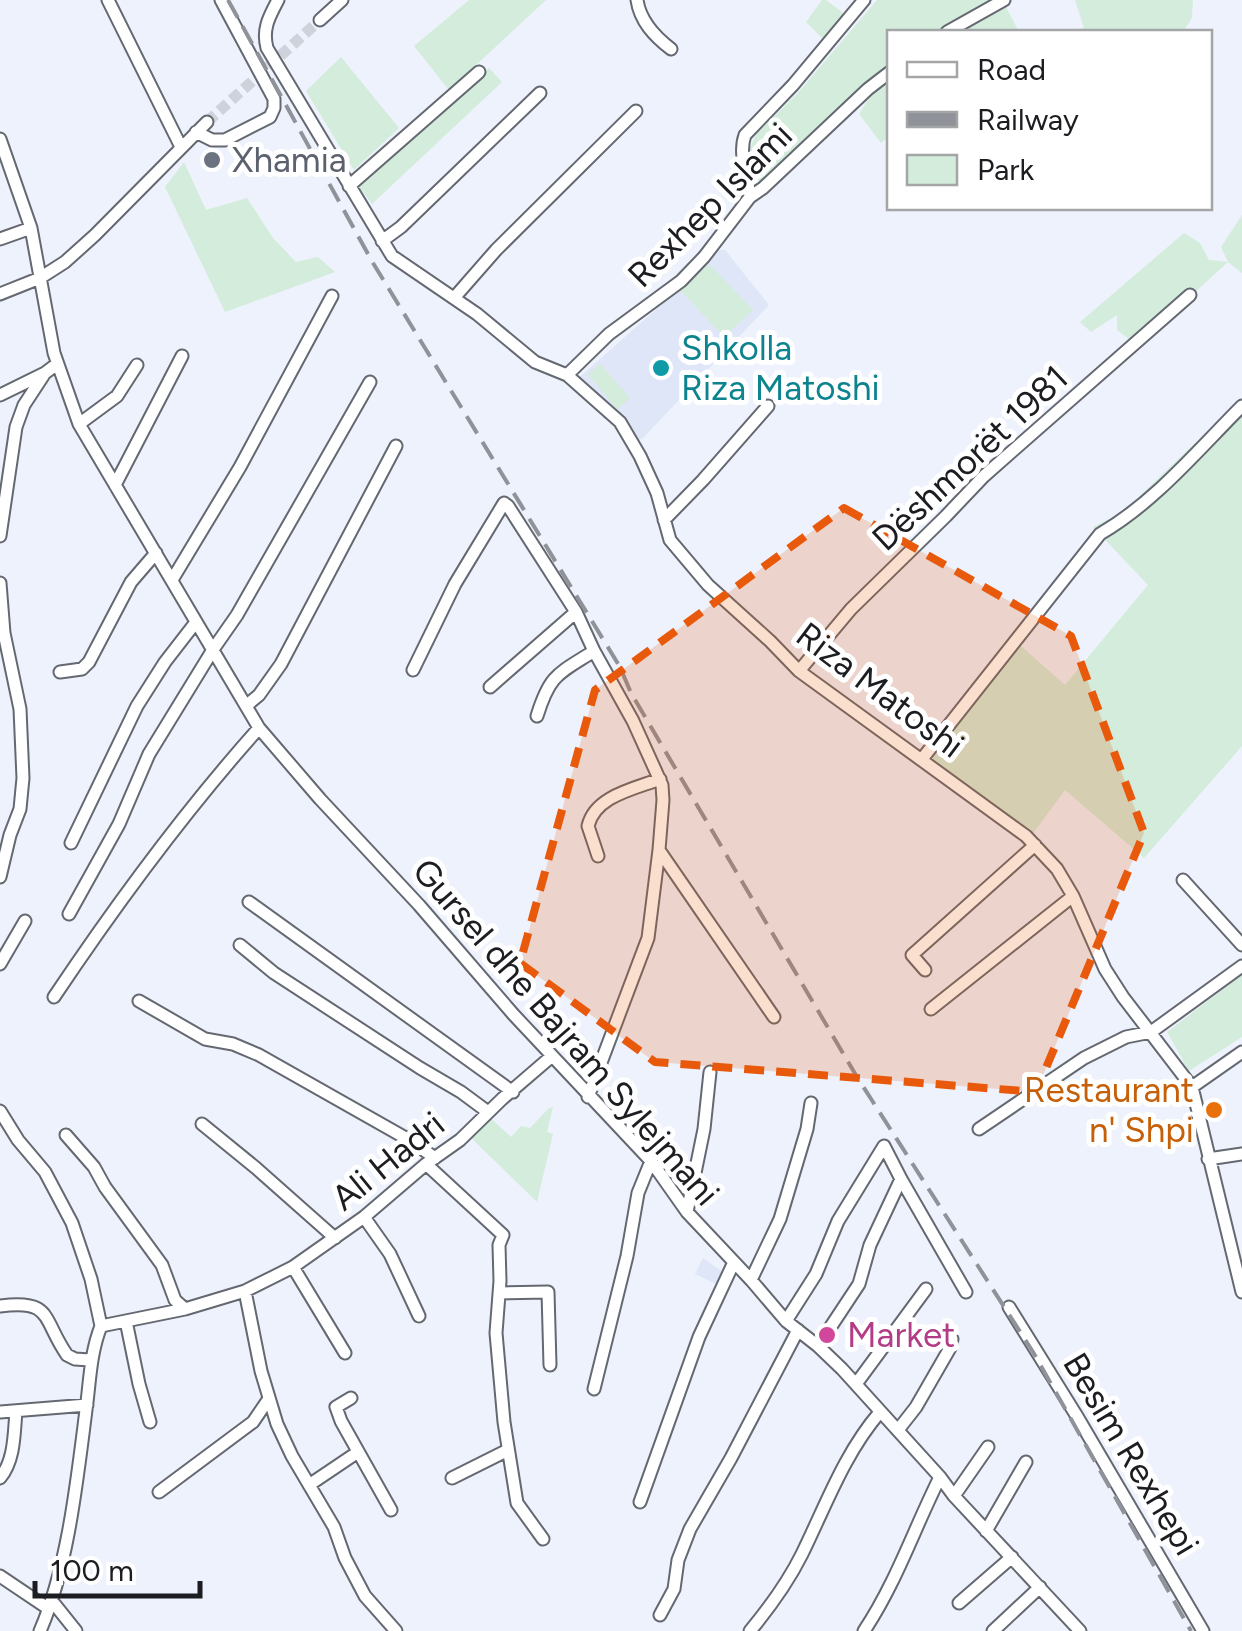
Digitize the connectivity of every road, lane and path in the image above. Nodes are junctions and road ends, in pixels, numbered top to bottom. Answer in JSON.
{"nodes":[{"id":1,"x":108,"y":0,"type":"edge"},
{"id":2,"x":221,"y":0,"type":"edge"},
{"id":3,"x":278,"y":0,"type":"edge"},
{"id":4,"x":342,"y":0,"type":"edge"},
{"id":5,"x":637,"y":0,"type":"edge"},
{"id":6,"x":864,"y":0,"type":"edge"},
{"id":7,"x":1004,"y":0,"type":"edge"},
{"id":8,"x":320,"y":20,"type":"tunnel mouth"},
{"id":9,"x":951,"y":30,"type":"edge"},
{"id":10,"x":671,"y":48,"type":"dead end"},
{"id":11,"x":479,"y":72,"type":"dead end"},
{"id":12,"x":887,"y":74,"type":"edge"},
{"id":13,"x":540,"y":94,"type":"dead end"},
{"id":14,"x":636,"y":112,"type":"dead end"},
{"id":15,"x":207,"y":122,"type":"tunnel mouth"},
{"id":16,"x":196,"y":132,"type":"junction"},
{"id":17,"x":0,"y":142,"type":"edge"},
{"id":18,"x":180,"y":147,"type":"junction"},
{"id":19,"x":14,"y":176,"type":"junction"},
{"id":20,"x":0,"y":181,"type":"edge"},
{"id":21,"x":349,"y":186,"type":"junction"},
{"id":22,"x":750,"y":197,"type":"junction"},
{"id":23,"x":32,"y":228,"type":"junction"},
{"id":24,"x":0,"y":239,"type":"edge"},
{"id":25,"x":382,"y":241,"type":"junction"},
{"id":26,"x":40,"y":278,"type":"junction"},
{"id":27,"x":0,"y":294,"type":"edge"},
{"id":28,"x":1190,"y":295,"type":"dead end"},
{"id":29,"x":332,"y":296,"type":"dead end"},
{"id":30,"x":454,"y":298,"type":"junction"},
{"id":31,"x":182,"y":356,"type":"dead end"},
{"id":32,"x":57,"y":364,"type":"junction"},
{"id":33,"x":137,"y":365,"type":"dead end"},
{"id":34,"x":45,"y":373,"type":"junction"},
{"id":35,"x":567,"y":375,"type":"junction"},
{"id":36,"x":370,"y":382,"type":"dead end"},
{"id":37,"x":0,"y":395,"type":"edge"},
{"id":38,"x":768,"y":406,"type":"dead end"},
{"id":39,"x":1242,"y":406,"type":"edge"},
{"id":40,"x":79,"y":424,"type":"junction"},
{"id":41,"x":396,"y":446,"type":"dead end"},
{"id":42,"x":116,"y":485,"type":"junction"},
{"id":43,"x":664,"y":520,"type":"junction"},
{"id":44,"x":0,"y":528,"type":"edge"},
{"id":45,"x":0,"y":536,"type":"edge"},
{"id":46,"x":156,"y":553,"type":"junction"},
{"id":47,"x":172,"y":580,"type":"junction"},
{"id":48,"x":0,"y":583,"type":"edge"},
{"id":49,"x":576,"y":612,"type":"junction"},
{"id":50,"x":196,"y":622,"type":"junction"},
{"id":51,"x":214,"y":648,"type":"junction"},
{"id":52,"x":594,"y":651,"type":"junction"},
{"id":53,"x":414,"y":670,"type":"dead end"},
{"id":54,"x":799,"y":671,"type":"junction"},
{"id":55,"x":60,"y":672,"type":"dead end"},
{"id":56,"x":490,"y":688,"type":"dead end"},
{"id":57,"x":247,"y":706,"type":"junction"},
{"id":58,"x":537,"y":716,"type":"dead end"},
{"id":59,"x":260,"y":728,"type":"junction"},
{"id":60,"x":922,"y":759,"type":"junction"},
{"id":61,"x":660,"y":779,"type":"junction"},
{"id":62,"x":71,"y":844,"type":"dead end"},
{"id":63,"x":1035,"y":845,"type":"junction"},
{"id":64,"x":659,"y":850,"type":"junction"},
{"id":65,"x":598,"y":856,"type":"dead end"},
{"id":66,"x":0,"y":877,"type":"edge"},
{"id":67,"x":1183,"y":880,"type":"dead end"},
{"id":68,"x":1073,"y":896,"type":"junction"},
{"id":69,"x":249,"y":902,"type":"dead end"},
{"id":70,"x":69,"y":914,"type":"dead end"},
{"id":71,"x":25,"y":922,"type":"dead end"},
{"id":72,"x":1242,"y":944,"type":"edge"},
{"id":73,"x":240,"y":945,"type":"dead end"},
{"id":74,"x":0,"y":964,"type":"edge"},
{"id":75,"x":1242,"y":966,"type":"edge"},
{"id":76,"x":925,"y":970,"type":"dead end"},
{"id":77,"x":54,"y":997,"type":"dead end"},
{"id":78,"x":139,"y":1001,"type":"dead end"},
{"id":79,"x":931,"y":1009,"type":"dead end"},
{"id":80,"x":774,"y":1017,"type":"dead end"},
{"id":81,"x":1151,"y":1032,"type":"junction"},
{"id":82,"x":1242,"y":1052,"type":"edge"},
{"id":83,"x":552,"y":1056,"type":"junction"},
{"id":84,"x":710,"y":1072,"type":"dead end"},
{"id":85,"x":1192,"y":1087,"type":"junction"},
{"id":86,"x":512,"y":1092,"type":"junction"},
{"id":87,"x":588,"y":1097,"type":"junction"},
{"id":88,"x":810,"y":1104,"type":"dead end"},
{"id":89,"x":0,"y":1112,"type":"edge"},
{"id":90,"x":488,"y":1112,"type":"junction"},
{"id":91,"x":202,"y":1124,"type":"dead end"},
{"id":92,"x":979,"y":1129,"type":"dead end"},
{"id":93,"x":66,"y":1135,"type":"dead end"},
{"id":94,"x":1242,"y":1154,"type":"edge"},
{"id":95,"x":1208,"y":1159,"type":"junction"},
{"id":96,"x":431,"y":1161,"type":"junction"},
{"id":97,"x":651,"y":1161,"type":"junction"},
{"id":98,"x":901,"y":1179,"type":"junction"},
{"id":99,"x":687,"y":1212,"type":"junction"},
{"id":100,"x":364,"y":1217,"type":"junction"},
{"id":101,"x":335,"y":1238,"type":"junction"},
{"id":102,"x":734,"y":1262,"type":"junction"},
{"id":103,"x":294,"y":1267,"type":"junction"},
{"id":104,"x":752,"y":1280,"type":"junction"},
{"id":105,"x":926,"y":1289,"type":"dead end"},
{"id":106,"x":245,"y":1291,"type":"junction"},
{"id":107,"x":966,"y":1292,"type":"dead end"},
{"id":108,"x":1242,"y":1292,"type":"edge"},
{"id":109,"x":499,"y":1293,"type":"junction"},
{"id":110,"x":0,"y":1306,"type":"edge"},
{"id":111,"x":1009,"y":1307,"type":"dead end"},
{"id":112,"x":185,"y":1309,"type":"junction"},
{"id":113,"x":419,"y":1316,"type":"dead end"},
{"id":114,"x":786,"y":1320,"type":"junction"},
{"id":115,"x":126,"y":1321,"type":"junction"},
{"id":116,"x":100,"y":1326,"type":"junction"},
{"id":117,"x":798,"y":1330,"type":"junction"},
{"id":118,"x":952,"y":1339,"type":"dead end"},
{"id":119,"x":818,"y":1346,"type":"junction"},
{"id":120,"x":345,"y":1353,"type":"dead end"},
{"id":121,"x":90,"y":1360,"type":"junction"},
{"id":122,"x":550,"y":1365,"type":"dead end"},
{"id":123,"x":856,"y":1384,"type":"junction"},
{"id":124,"x":594,"y":1389,"type":"dead end"},
{"id":125,"x":351,"y":1398,"type":"dead end"},
{"id":126,"x":268,"y":1400,"type":"junction"},
{"id":127,"x":87,"y":1404,"type":"junction"},
{"id":128,"x":16,"y":1410,"type":"junction"},
{"id":129,"x":0,"y":1412,"type":"edge"},
{"id":130,"x":880,"y":1412,"type":"junction"},
{"id":131,"x":150,"y":1422,"type":"dead end"},
{"id":132,"x":898,"y":1430,"type":"junction"},
{"id":133,"x":988,"y":1447,"type":"dead end"},
{"id":134,"x":508,"y":1450,"type":"junction"},
{"id":135,"x":358,"y":1452,"type":"junction"},
{"id":136,"x":1026,"y":1462,"type":"dead end"},
{"id":137,"x":940,"y":1477,"type":"junction"},
{"id":138,"x":0,"y":1478,"type":"edge"},
{"id":139,"x":452,"y":1478,"type":"dead end"},
{"id":140,"x":309,"y":1485,"type":"junction"},
{"id":141,"x":159,"y":1492,"type":"dead end"},
{"id":142,"x":954,"y":1496,"type":"junction"},
{"id":143,"x":640,"y":1502,"type":"dead end"},
{"id":144,"x":391,"y":1510,"type":"dead end"},
{"id":145,"x":986,"y":1531,"type":"junction"},
{"id":146,"x":542,"y":1540,"type":"dead end"},
{"id":147,"x":1012,"y":1557,"type":"junction"},
{"id":148,"x":0,"y":1576,"type":"edge"},
{"id":149,"x":1040,"y":1587,"type":"junction"},
{"id":150,"x":960,"y":1603,"type":"dead end"},
{"id":151,"x":51,"y":1606,"type":"junction"},
{"id":152,"x":660,"y":1616,"type":"dead end"},
{"id":153,"x":392,"y":1630,"type":"edge"},
{"id":154,"x":40,"y":1631,"type":"edge"},
{"id":155,"x":76,"y":1631,"type":"edge"},
{"id":156,"x":750,"y":1631,"type":"edge"},
{"id":157,"x":864,"y":1631,"type":"edge"},
{"id":158,"x":993,"y":1631,"type":"edge"},
{"id":159,"x":1080,"y":1631,"type":"edge"},
{"id":160,"x":1204,"y":1631,"type":"edge"}],
"edges":[{"from":1,"to":18,"type":"street"},
{"from":2,"to":16,"type":"street"},
{"from":3,"to":21,"type":"street","name":"Riza Matoshi"},
{"from":4,"to":8,"type":"street"},
{"from":5,"to":10,"type":"street"},
{"from":6,"to":22,"type":"street"},
{"from":7,"to":9,"type":"street"},
{"from":11,"to":21,"type":"street"},
{"from":12,"to":22,"type":"street","name":"Rexhep Islami"},
{"from":13,"to":25,"type":"street"},
{"from":14,"to":30,"type":"street"},
{"from":15,"to":16,"type":"street"},
{"from":16,"to":18,"type":"street"},
{"from":17,"to":19,"type":"street","name":"Gursel dhe Bajram Sylejmani"},
{"from":18,"to":26,"type":"street"},
{"from":19,"to":20,"type":"street"},
{"from":19,"to":23,"type":"street","name":"Gursel dhe Bajram Sylejmani"},
{"from":21,"to":25,"type":"street","name":"Riza Matoshi"},
{"from":22,"to":35,"type":"street","name":"Rexhep Islami"},
{"from":23,"to":24,"type":"street"},
{"from":23,"to":26,"type":"street","name":"Gursel dhe Bajram Sylejmani"},
{"from":25,"to":30,"type":"street","name":"Riza Matoshi"},
{"from":26,"to":27,"type":"street"},
{"from":26,"to":32,"type":"street","name":"Gursel dhe Bajram Sylejmani"},
{"from":28,"to":54,"type":"street","name":"Dëshmorët 1981"},
{"from":29,"to":47,"type":"street"},
{"from":30,"to":35,"type":"street","name":"Riza Matoshi"},
{"from":31,"to":42,"type":"street"},
{"from":32,"to":34,"type":"street"},
{"from":32,"to":40,"type":"street","name":"Gursel dhe Bajram Sylejmani"},
{"from":33,"to":40,"type":"street"},
{"from":34,"to":37,"type":"street"},
{"from":34,"to":44,"type":"street"},
{"from":35,"to":43,"type":"street","name":"Riza Matoshi"},
{"from":36,"to":51,"type":"street"},
{"from":38,"to":43,"type":"street"},
{"from":39,"to":60,"type":"street"},
{"from":40,"to":42,"type":"street","name":"Gursel dhe Bajram Sylejmani"},
{"from":41,"to":57,"type":"street"},
{"from":42,"to":46,"type":"street","name":"Gursel dhe Bajram Sylejmani"},
{"from":43,"to":54,"type":"street","name":"Riza Matoshi"},
{"from":44,"to":45,"type":"street"},
{"from":46,"to":47,"type":"street","name":"Gursel dhe Bajram Sylejmani"},
{"from":46,"to":55,"type":"street"},
{"from":47,"to":50,"type":"street","name":"Gursel dhe Bajram Sylejmani"},
{"from":48,"to":66,"type":"street"},
{"from":49,"to":52,"type":"street"},
{"from":49,"to":53,"type":"street"},
{"from":49,"to":56,"type":"street"},
{"from":50,"to":51,"type":"street","name":"Gursel dhe Bajram Sylejmani"},
{"from":50,"to":62,"type":"street"},
{"from":51,"to":57,"type":"street","name":"Gursel dhe Bajram Sylejmani"},
{"from":51,"to":70,"type":"street"},
{"from":52,"to":58,"type":"street"},
{"from":52,"to":61,"type":"street"},
{"from":54,"to":60,"type":"street","name":"Riza Matoshi"},
{"from":57,"to":59,"type":"street","name":"Gursel dhe Bajram Sylejmani"},
{"from":59,"to":77,"type":"street"},
{"from":59,"to":83,"type":"street","name":"Gursel dhe Bajram Sylejmani"},
{"from":60,"to":63,"type":"street","name":"Riza Matoshi"},
{"from":61,"to":64,"type":"street"},
{"from":61,"to":65,"type":"street"},
{"from":63,"to":68,"type":"street","name":"Riza Matoshi"},
{"from":63,"to":76,"type":"street"},
{"from":64,"to":80,"type":"street"},
{"from":64,"to":87,"type":"street"},
{"from":67,"to":72,"type":"street"},
{"from":68,"to":79,"type":"street"},
{"from":68,"to":81,"type":"street","name":"Riza Matoshi"},
{"from":69,"to":86,"type":"street"},
{"from":71,"to":74,"type":"street"},
{"from":73,"to":90,"type":"street"},
{"from":75,"to":81,"type":"street"},
{"from":78,"to":96,"type":"street"},
{"from":81,"to":85,"type":"street","name":"Riza Matoshi"},
{"from":81,"to":92,"type":"street"},
{"from":82,"to":85,"type":"street"},
{"from":83,"to":86,"type":"street","name":"Ali Hadri"},
{"from":83,"to":87,"type":"street","name":"Gursel dhe Bajram Sylejmani"},
{"from":84,"to":99,"type":"street"},
{"from":85,"to":95,"type":"street","name":"Riza Matoshi"},
{"from":86,"to":90,"type":"street","name":"Ali Hadri"},
{"from":87,"to":97,"type":"street","name":"Gursel dhe Bajram Sylejmani"},
{"from":88,"to":104,"type":"street"},
{"from":89,"to":116,"type":"street"},
{"from":90,"to":96,"type":"street","name":"Ali Hadri"},
{"from":91,"to":101,"type":"street"},
{"from":93,"to":112,"type":"street"},
{"from":94,"to":95,"type":"street"},
{"from":95,"to":108,"type":"street","name":"Riza Matoshi"},
{"from":96,"to":100,"type":"street","name":"Ali Hadri"},
{"from":96,"to":109,"type":"street"},
{"from":97,"to":99,"type":"street","name":"Gursel dhe Bajram Sylejmani"},
{"from":97,"to":124,"type":"street"},
{"from":98,"to":107,"type":"street"},
{"from":98,"to":114,"type":"street"},
{"from":98,"to":119,"type":"street"},
{"from":99,"to":102,"type":"street","name":"Gursel dhe Bajram Sylejmani"},
{"from":100,"to":101,"type":"street","name":"Ali Hadri"},
{"from":100,"to":113,"type":"street"},
{"from":101,"to":103,"type":"street","name":"Ali Hadri"},
{"from":102,"to":104,"type":"street","name":"Gursel dhe Bajram Sylejmani"},
{"from":102,"to":143,"type":"street"},
{"from":103,"to":106,"type":"street","name":"Ali Hadri"},
{"from":103,"to":120,"type":"street"},
{"from":104,"to":114,"type":"street","name":"Gursel dhe Bajram Sylejmani"},
{"from":105,"to":123,"type":"street"},
{"from":106,"to":112,"type":"street","name":"Ali Hadri"},
{"from":106,"to":126,"type":"street"},
{"from":109,"to":122,"type":"street"},
{"from":109,"to":134,"type":"street"},
{"from":110,"to":121,"type":"street"},
{"from":111,"to":160,"type":"street","name":"Besim Rexhepi"},
{"from":112,"to":115,"type":"street","name":"Ali Hadri"},
{"from":114,"to":117,"type":"street","name":"Gursel dhe Bajram Sylejmani"},
{"from":115,"to":116,"type":"street","name":"Ali Hadri"},
{"from":115,"to":131,"type":"street"},
{"from":116,"to":121,"type":"street"},
{"from":117,"to":119,"type":"street","name":"Gursel dhe Bajram Sylejmani"},
{"from":117,"to":152,"type":"street"},
{"from":118,"to":132,"type":"street"},
{"from":119,"to":123,"type":"street","name":"Gursel dhe Bajram Sylejmani"},
{"from":121,"to":127,"type":"street"},
{"from":123,"to":130,"type":"street","name":"Gursel dhe Bajram Sylejmani"},
{"from":125,"to":135,"type":"street"},
{"from":126,"to":140,"type":"street"},
{"from":126,"to":141,"type":"street"},
{"from":127,"to":128,"type":"street"},
{"from":127,"to":151,"type":"street"},
{"from":128,"to":129,"type":"street"},
{"from":128,"to":138,"type":"street"},
{"from":130,"to":132,"type":"street","name":"Gursel dhe Bajram Sylejmani"},
{"from":130,"to":156,"type":"street"},
{"from":132,"to":137,"type":"street","name":"Gursel dhe Bajram Sylejmani"},
{"from":133,"to":142,"type":"street"},
{"from":134,"to":139,"type":"street"},
{"from":134,"to":146,"type":"street"},
{"from":135,"to":140,"type":"street"},
{"from":135,"to":144,"type":"street"},
{"from":136,"to":145,"type":"street"},
{"from":137,"to":142,"type":"street","name":"Gursel dhe Bajram Sylejmani"},
{"from":137,"to":157,"type":"street"},
{"from":140,"to":153,"type":"street"},
{"from":142,"to":145,"type":"street","name":"Gursel dhe Bajram Sylejmani"},
{"from":145,"to":147,"type":"street","name":"Gursel dhe Bajram Sylejmani"},
{"from":147,"to":149,"type":"street","name":"Gursel dhe Bajram Sylejmani"},
{"from":147,"to":150,"type":"street"},
{"from":148,"to":151,"type":"street"},
{"from":149,"to":158,"type":"street"},
{"from":149,"to":159,"type":"street","name":"Gursel dhe Bajram Sylejmani"},
{"from":151,"to":154,"type":"street"},
{"from":151,"to":155,"type":"street"}]}
